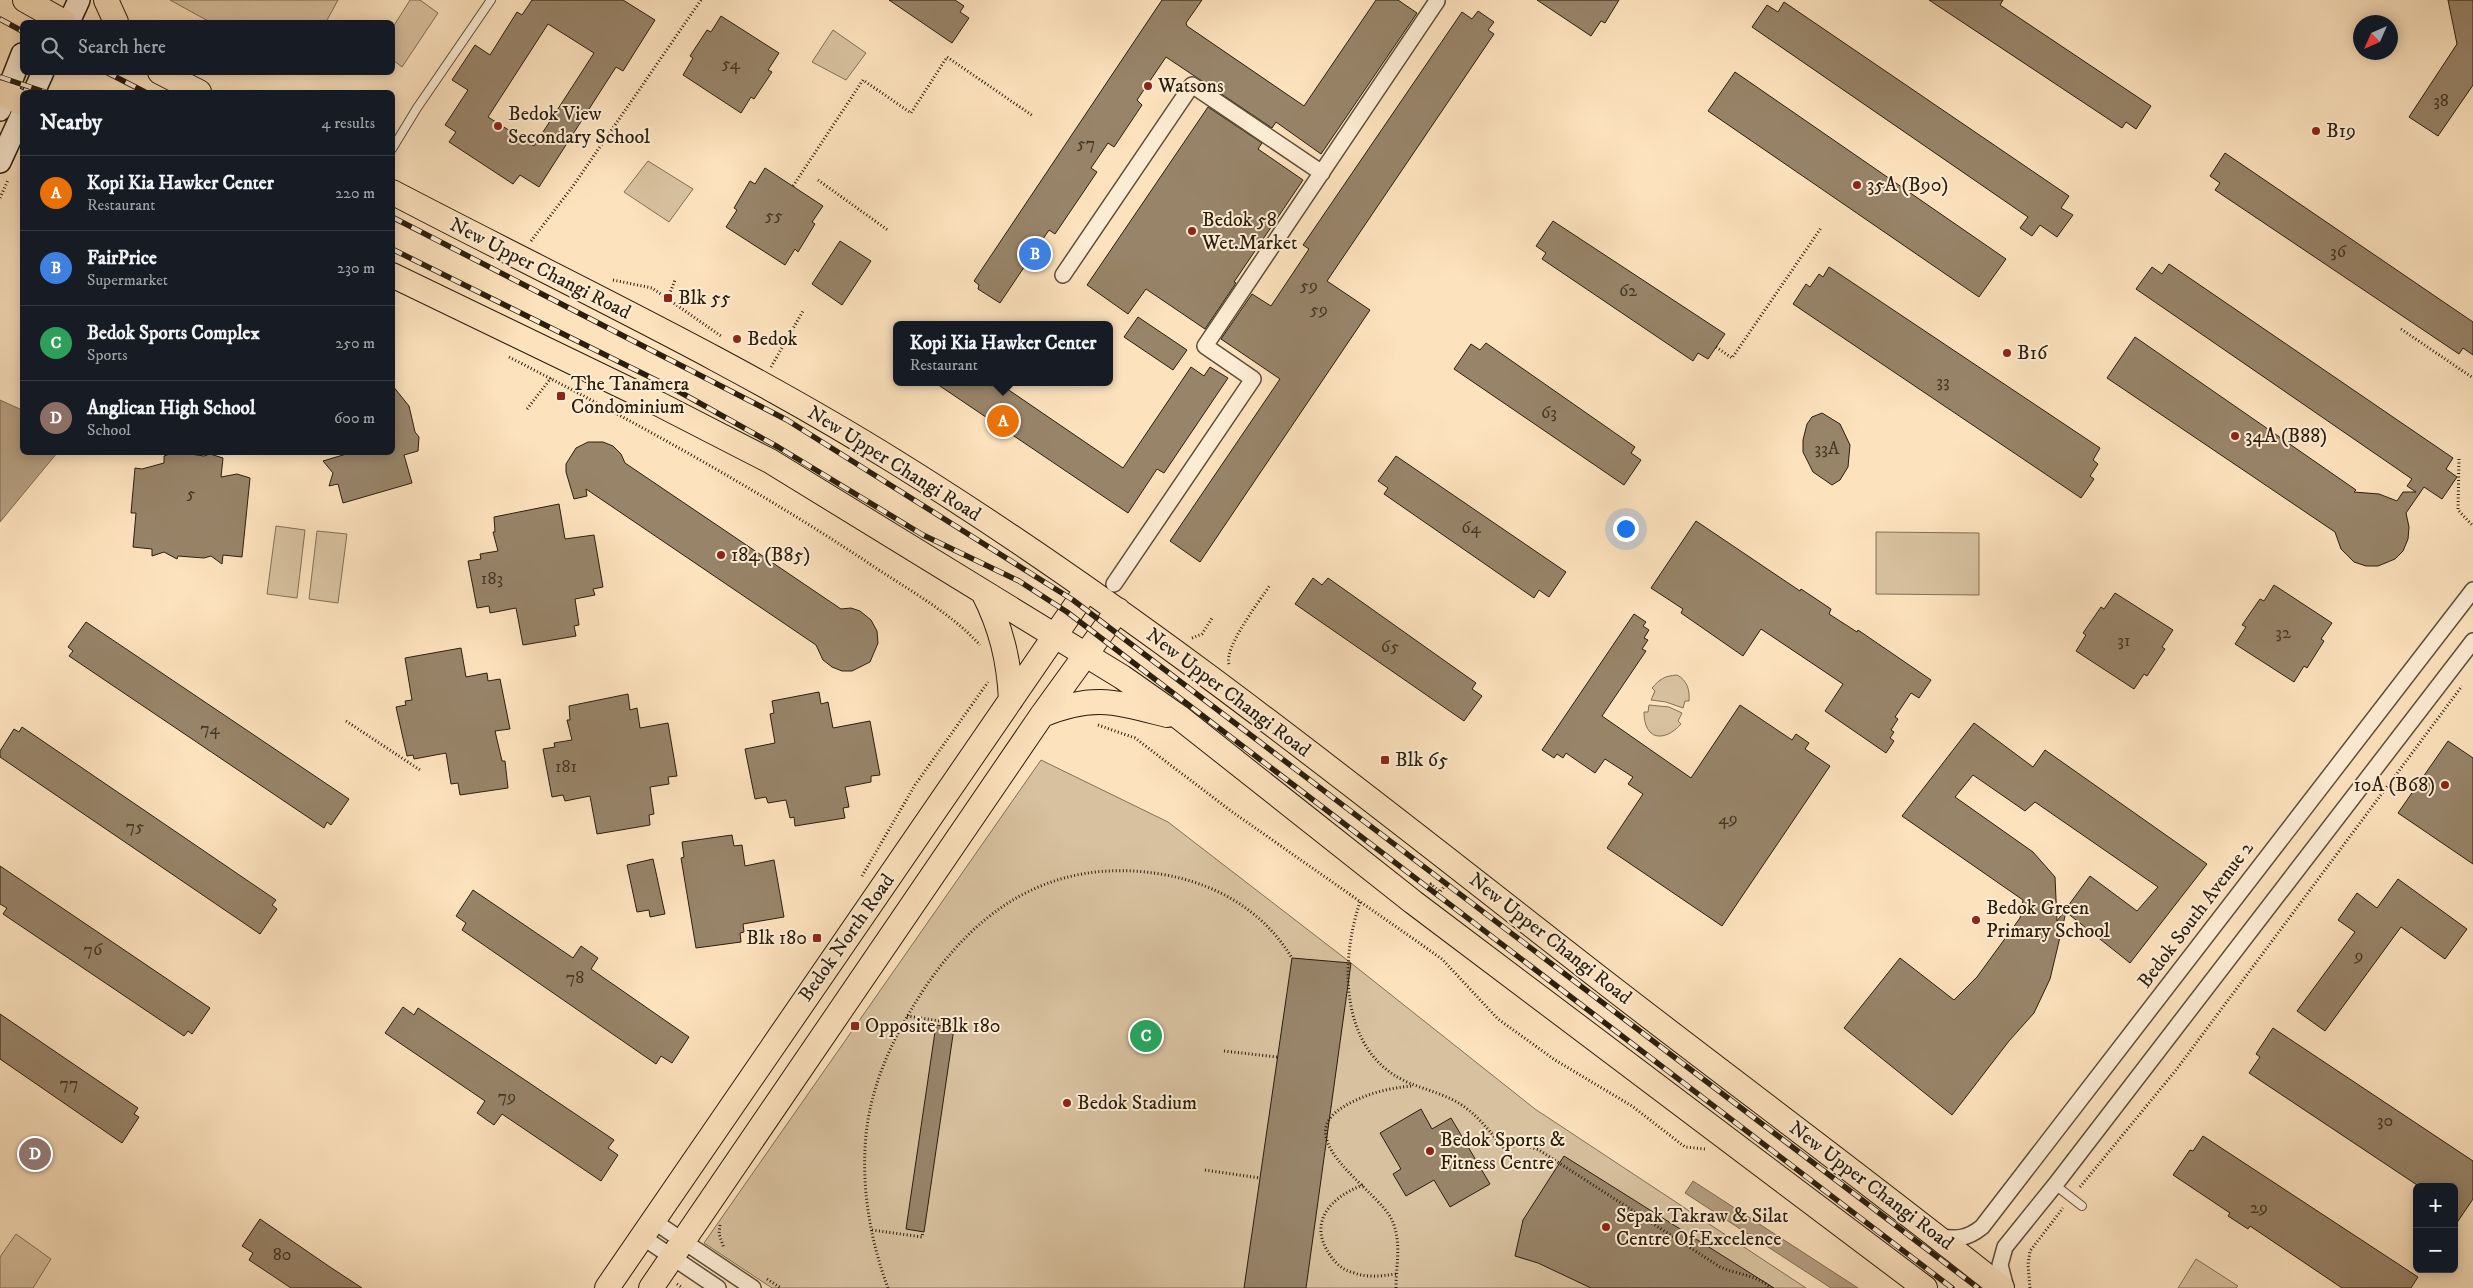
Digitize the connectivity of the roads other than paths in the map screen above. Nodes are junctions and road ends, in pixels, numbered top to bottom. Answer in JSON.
{"nodes":[{"id":1,"x":79,"y":0,"type":"edge"},
{"id":2,"x":106,"y":0,"type":"edge"},
{"id":3,"x":491,"y":0,"type":"edge"},
{"id":4,"x":1437,"y":1,"type":"edge"},
{"id":5,"x":37,"y":8,"type":"edge"},
{"id":6,"x":60,"y":20,"type":"edge"},
{"id":7,"x":70,"y":20,"type":"edge"},
{"id":8,"x":115,"y":20,"type":"edge"},
{"id":9,"x":20,"y":60,"type":"edge"},
{"id":10,"x":42,"y":75,"type":"edge"},
{"id":11,"x":166,"y":75,"type":"edge"},
{"id":12,"x":35,"y":90,"type":"edge"},
{"id":13,"x":195,"y":90,"type":"edge"},
{"id":14,"x":7,"y":100,"type":"edge"},
{"id":15,"x":20,"y":118,"type":"edge"},
{"id":16,"x":395,"y":144,"type":"edge"},
{"id":17,"x":0,"y":162,"type":"edge"},
{"id":18,"x":1322,"y":174,"type":"junction"},
{"id":19,"x":395,"y":194,"type":"edge"},
{"id":20,"x":1063,"y":275,"type":"dead end"},
{"id":21,"x":395,"y":276,"type":"edge"},
{"id":22,"x":1114,"y":584,"type":"dead end"},
{"id":23,"x":1087,"y":589,"type":"junction"},
{"id":24,"x":2473,"y":590,"type":"edge"},
{"id":25,"x":983,"y":592,"type":"junction"},
{"id":26,"x":1118,"y":610,"type":"junction"},
{"id":27,"x":1055,"y":637,"type":"junction"},
{"id":28,"x":2473,"y":642,"type":"edge"},
{"id":29,"x":1087,"y":656,"type":"junction"},
{"id":30,"x":1011,"y":700,"type":"junction"},
{"id":31,"x":1042,"y":715,"type":"junction"},
{"id":32,"x":1178,"y":717,"type":"junction"},
{"id":33,"x":2055,"y":1185,"type":"junction"},
{"id":34,"x":2082,"y":1206,"type":"dead end"},
{"id":35,"x":646,"y":1228,"type":"junction"},
{"id":36,"x":1937,"y":1236,"type":"junction"},
{"id":37,"x":677,"y":1249,"type":"junction"},
{"id":38,"x":607,"y":1288,"type":"edge"},
{"id":39,"x":651,"y":1288,"type":"edge"},
{"id":40,"x":718,"y":1288,"type":"edge"},
{"id":41,"x":753,"y":1288,"type":"edge"},
{"id":42,"x":1925,"y":1288,"type":"edge"},
{"id":43,"x":2002,"y":1288,"type":"edge"},
{"id":44,"x":2006,"y":1288,"type":"edge"}],
"edges":[{"from":1,"to":7,"type":"street"},
{"from":2,"to":8,"type":"main road"},
{"from":3,"to":16,"type":"lane"},
{"from":4,"to":18,"type":"street"},
{"from":5,"to":6,"type":"main road"},
{"from":9,"to":14,"type":"street"},
{"from":10,"to":12,"type":"street"},
{"from":11,"to":13,"type":"main road"},
{"from":15,"to":17,"type":"street"},
{"from":18,"to":20,"type":"street"},
{"from":18,"to":22,"type":"street"},
{"from":19,"to":23,"type":"main road","name":"New Upper Changi Road"},
{"from":21,"to":25,"type":"main road"},
{"from":23,"to":26,"type":"main road","name":"New Upper Changi Road"},
{"from":23,"to":27,"type":"main road","name":"Bedok North Road"},
{"from":24,"to":36,"type":"street","name":"Bedok South Avenue 2"},
{"from":25,"to":27,"type":"main road"},
{"from":25,"to":30,"type":"main road"},
{"from":26,"to":29,"type":"main road","name":"Bedok North Road"},
{"from":26,"to":36,"type":"main road","name":"New Upper Changi Road"},
{"from":27,"to":29,"type":"main road"},
{"from":27,"to":30,"type":"main road","name":"Bedok North Road"},
{"from":28,"to":33,"type":"street"},
{"from":29,"to":31,"type":"main road","name":"Bedok North Road"},
{"from":29,"to":32,"type":"main road"},
{"from":30,"to":35,"type":"main road","name":"Bedok North Road"},
{"from":31,"to":32,"type":"main road"},
{"from":31,"to":37,"type":"main road","name":"Bedok North Road"},
{"from":32,"to":42,"type":"main road"},
{"from":33,"to":34,"type":"lane"},
{"from":33,"to":44,"type":"street"},
{"from":35,"to":37,"type":"street"},
{"from":35,"to":38,"type":"main road","name":"Bedok North Road"},
{"from":36,"to":43,"type":"main road","name":"New Upper Changi Road"},
{"from":37,"to":39,"type":"main road","name":"Bedok North Road"},
{"from":37,"to":40,"type":"street"},
{"from":37,"to":41,"type":"street"}]}
